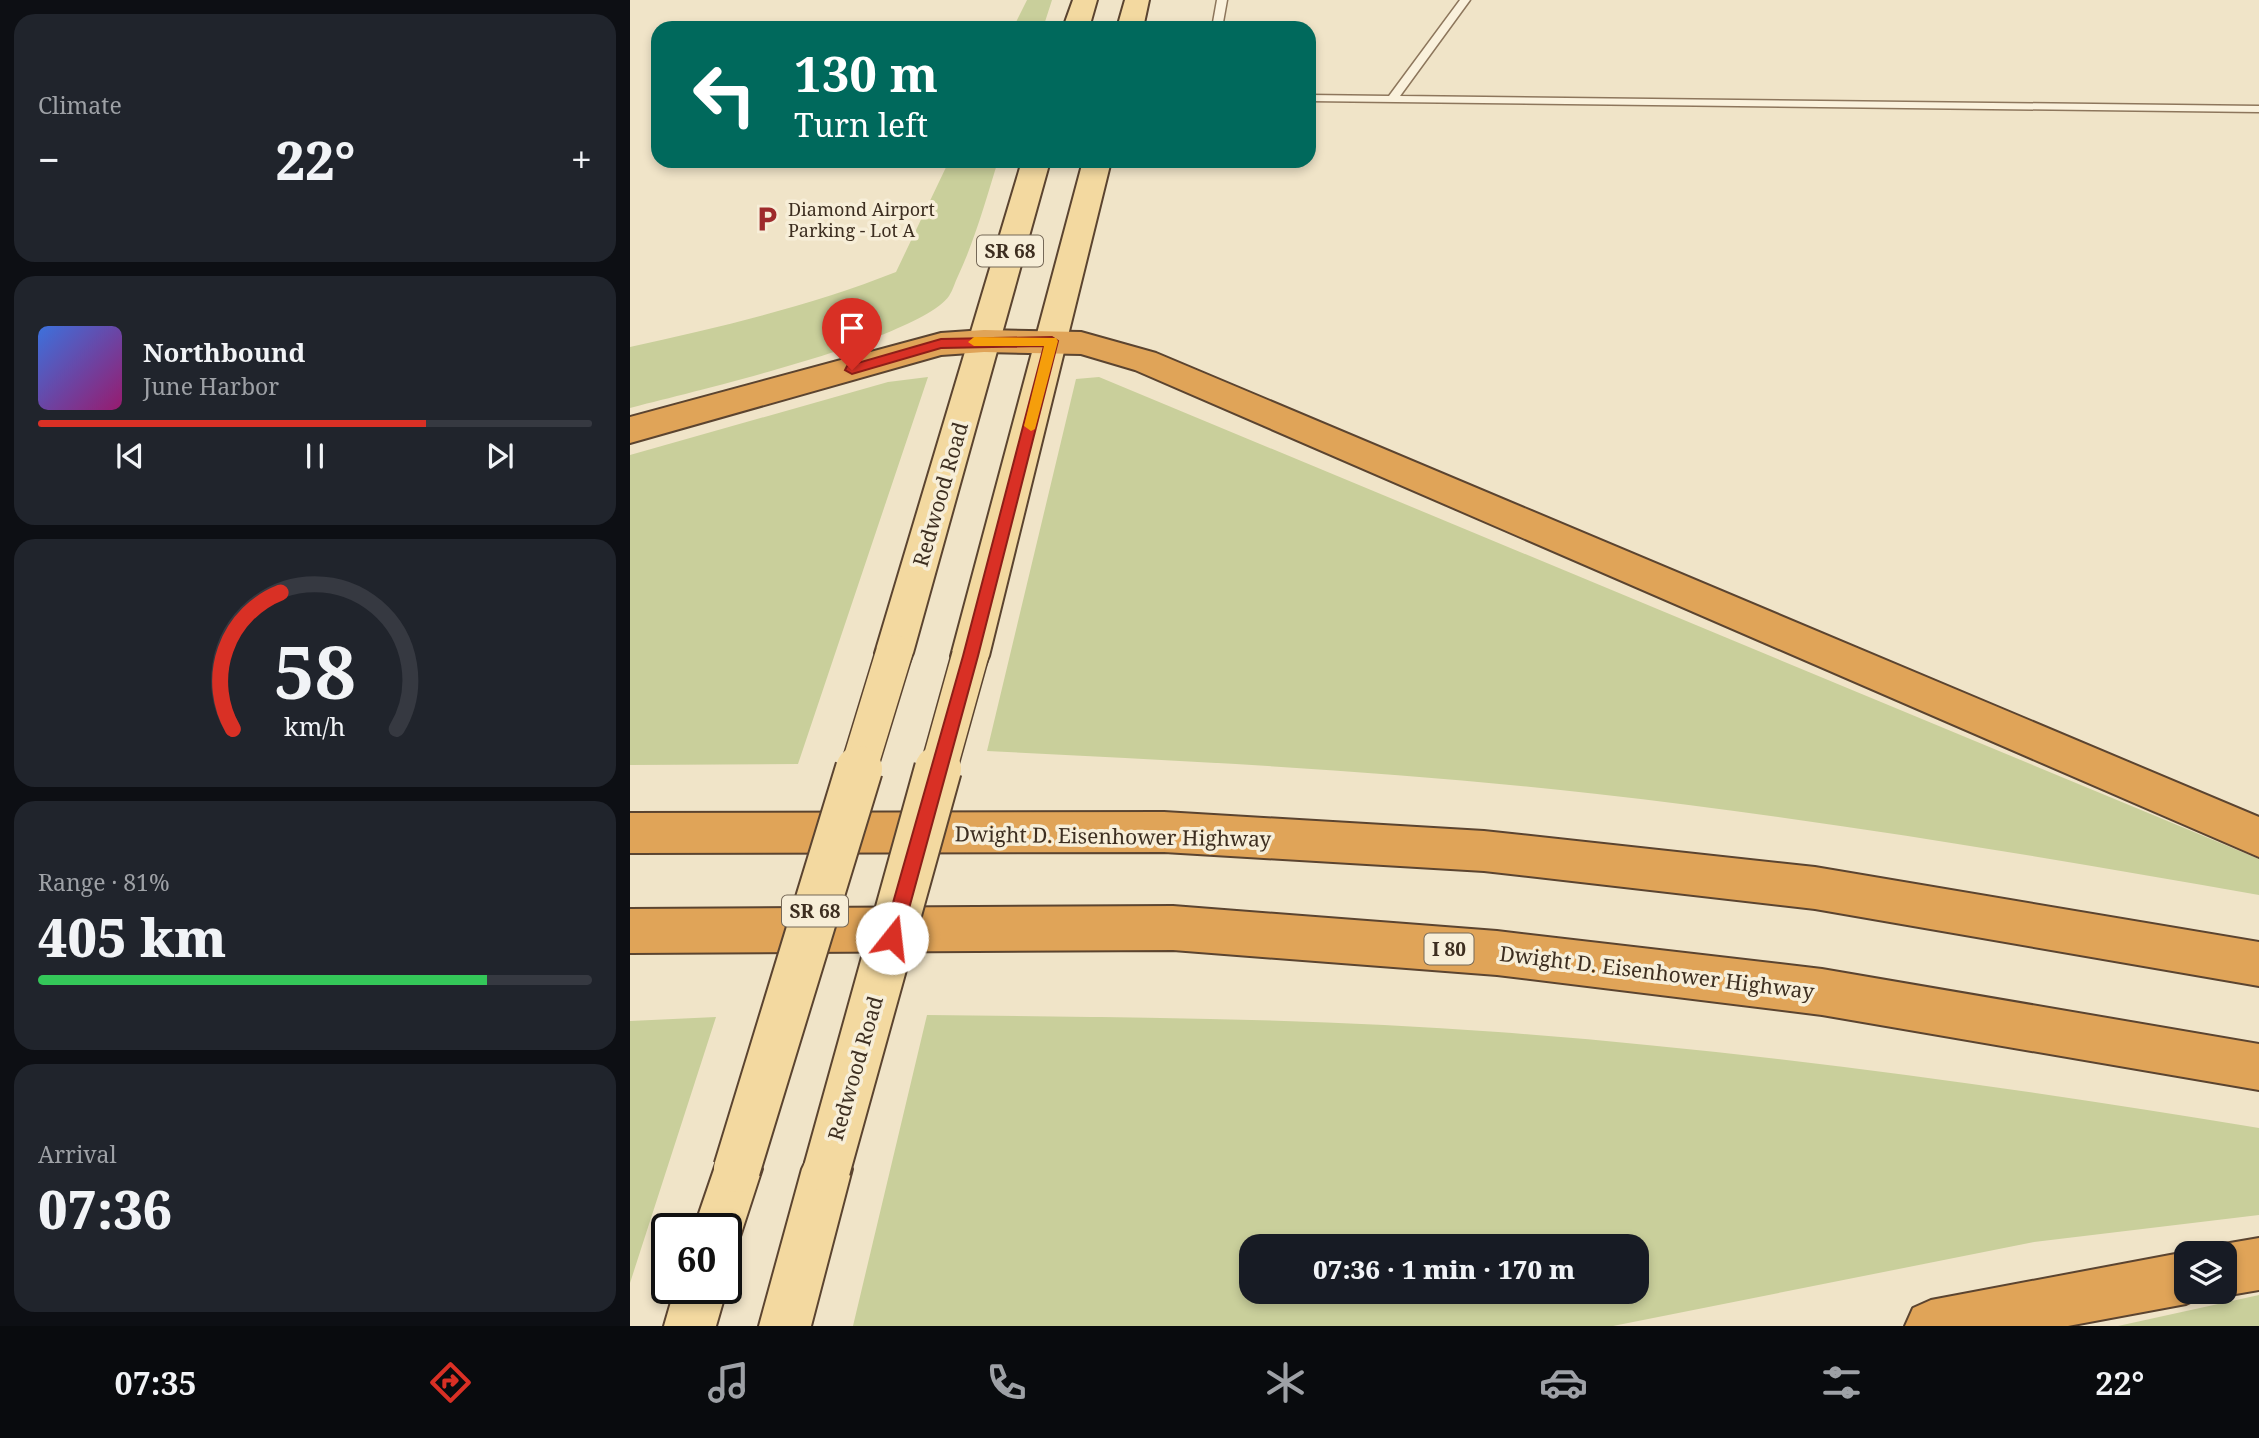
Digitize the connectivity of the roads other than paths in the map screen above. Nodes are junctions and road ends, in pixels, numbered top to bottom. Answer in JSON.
{"nodes":[{"id":1,"x":1085,"y":0,"type":"edge"},
{"id":2,"x":1137,"y":0,"type":"edge"},
{"id":3,"x":1222,"y":0,"type":"edge"},
{"id":4,"x":1465,"y":0,"type":"edge"},
{"id":5,"x":1078,"y":21,"type":"edge"},
{"id":6,"x":1132,"y":21,"type":"edge"},
{"id":7,"x":1218,"y":21,"type":"edge"},
{"id":8,"x":1316,"y":99,"type":"edge"},
{"id":9,"x":1392,"y":99,"type":"junction"},
{"id":10,"x":2259,"y":108,"type":"edge"},
{"id":11,"x":1034,"y":168,"type":"edge"},
{"id":12,"x":1095,"y":168,"type":"edge"},
{"id":13,"x":984,"y":341,"type":"junction"},
{"id":14,"x":1052,"y":341,"type":"junction"},
{"id":15,"x":630,"y":430,"type":"edge"},
{"id":16,"x":630,"y":820,"type":"edge"},
{"id":17,"x":1164,"y":832,"type":"junction"},
{"id":18,"x":630,"y":834,"type":"edge"},
{"id":19,"x":2259,"y":837,"type":"edge"},
{"id":20,"x":630,"y":931,"type":"edge"},
{"id":21,"x":2259,"y":964,"type":"edge"},
{"id":22,"x":2259,"y":1067,"type":"edge"},
{"id":23,"x":724,"y":1213,"type":"edge"},
{"id":24,"x":2259,"y":1264,"type":"edge"},
{"id":25,"x":2237,"y":1268,"type":"edge"},
{"id":26,"x":2174,"y":1280,"type":"edge"},
{"id":27,"x":696,"y":1304,"type":"edge"},
{"id":28,"x":690,"y":1326,"type":"edge"},
{"id":29,"x":785,"y":1326,"type":"edge"},
{"id":30,"x":1931,"y":1326,"type":"edge"}],
"edges":[{"from":1,"to":5,"type":"main road"},
{"from":2,"to":6,"type":"main road"},
{"from":3,"to":7,"type":"lane"},
{"from":4,"to":9,"type":"lane"},
{"from":8,"to":9,"type":"lane"},
{"from":9,"to":10,"type":"lane"},
{"from":11,"to":13,"type":"main road","name":"Redwood Road","number":"SR 68"},
{"from":12,"to":14,"type":"main road","name":"Redwood Road","number":"SR 68"},
{"from":13,"to":14,"type":"highway"},
{"from":13,"to":15,"type":"highway"},
{"from":13,"to":23,"type":"main road","name":"Redwood Road","number":"SR 68","bridge":true},
{"from":14,"to":19,"type":"highway"},
{"from":14,"to":29,"type":"main road","name":"Redwood Road","number":"SR 68","bridge":true},
{"from":16,"to":17,"type":"highway"},
{"from":17,"to":18,"type":"highway","name":"Dwight D. Eisenhower Highway"},
{"from":17,"to":21,"type":"highway","name":"Dwight D. Eisenhower Highway"},
{"from":20,"to":22,"type":"highway","name":"Dwight D. Eisenhower Highway","number":"I 80"},
{"from":24,"to":25,"type":"highway"},
{"from":26,"to":30,"type":"highway"},
{"from":27,"to":28,"type":"main road"}]}
